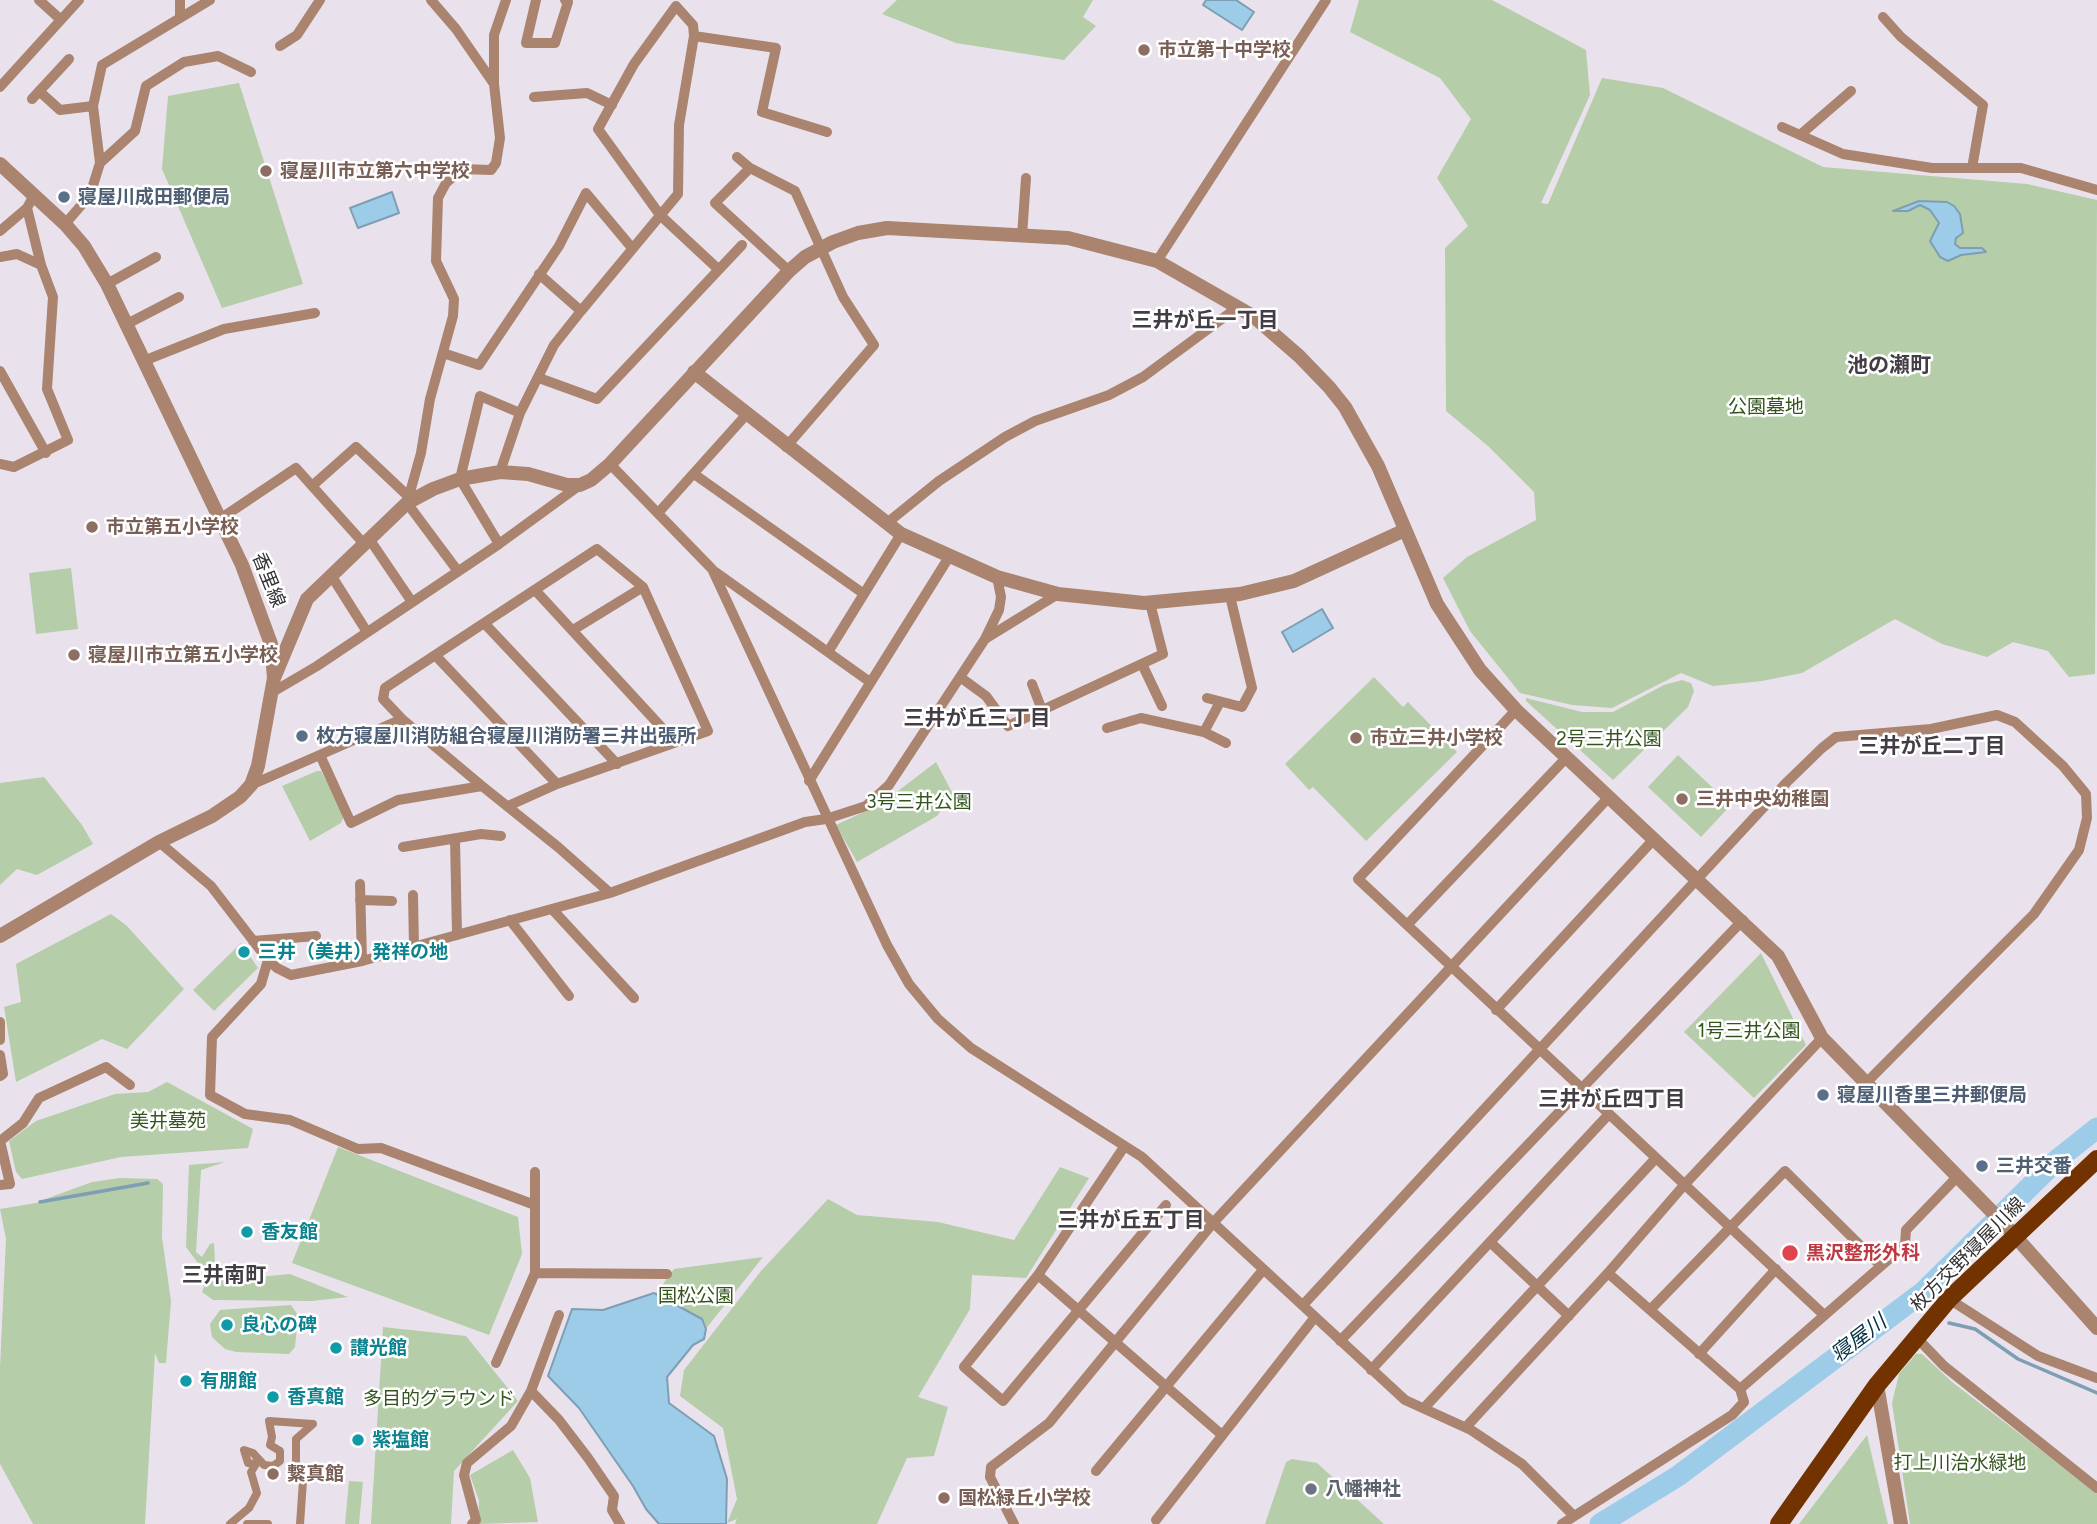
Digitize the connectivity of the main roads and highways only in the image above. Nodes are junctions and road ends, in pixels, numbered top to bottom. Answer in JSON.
{"nodes":[{"id":1,"x":2097,"y":1159,"type":"edge"},
{"id":2,"x":1779,"y":1524,"type":"edge"}],
"edges":[{"from":1,"to":2,"type":"main road","name":"枚方交野寝屋川線"}]}
